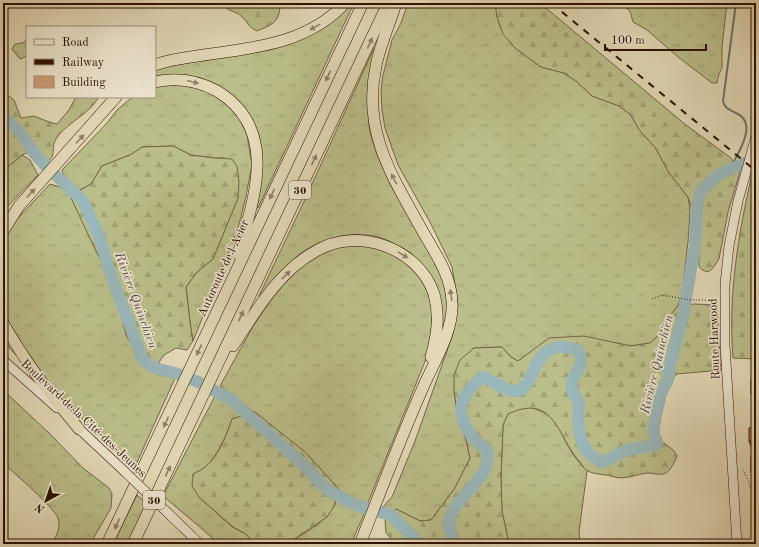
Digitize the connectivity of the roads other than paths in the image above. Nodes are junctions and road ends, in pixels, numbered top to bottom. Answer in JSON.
{"nodes":[{"id":1,"x":345,"y":3,"type":"edge"},
{"id":2,"x":363,"y":3,"type":"edge"},
{"id":3,"x":388,"y":3,"type":"edge"},
{"id":4,"x":396,"y":3,"type":"edge"},
{"id":5,"x":156,"y":65,"type":"edge"},
{"id":6,"x":156,"y":82,"type":"edge"},
{"id":7,"x":115,"y":98,"type":"edge"},
{"id":8,"x":123,"y":98,"type":"edge"},
{"id":9,"x":102,"y":114,"type":"junction"},
{"id":10,"x":756,"y":136,"type":"edge"},
{"id":11,"x":3,"y":231,"type":"edge"},
{"id":12,"x":230,"y":284,"type":"junction"},
{"id":13,"x":3,"y":323,"type":"edge"},
{"id":14,"x":3,"y":360,"type":"edge"},
{"id":15,"x":211,"y":379,"type":"junction"},
{"id":16,"x":420,"y":392,"type":"junction"},
{"id":17,"x":79,"y":429,"type":"junction"},
{"id":18,"x":107,"y":544,"type":"edge"},
{"id":19,"x":133,"y":544,"type":"edge"},
{"id":20,"x":200,"y":544,"type":"edge"},
{"id":21,"x":360,"y":544,"type":"edge"},
{"id":22,"x":737,"y":544,"type":"edge"}],
"edges":[{"from":1,"to":5,"type":"highway","one_way":true},
{"from":2,"to":12,"type":"highway","name":"Autoroute de l'Acier","number":"30","one_way":true},
{"from":15,"to":3,"type":"highway","number":"30","one_way":true},
{"from":16,"to":4,"type":"highway","one_way":true},
{"from":6,"to":12,"type":"highway","one_way":true},
{"from":7,"to":9,"type":"highway"},
{"from":8,"to":9,"type":"highway"},
{"from":11,"to":9,"type":"highway","one_way":true},
{"from":10,"to":22,"type":"main road","name":"Route Harwood"},
{"from":12,"to":18,"type":"highway","name":"Autoroute de l'Acier","number":"30","one_way":true},
{"from":13,"to":17,"type":"highway"},
{"from":14,"to":17,"type":"main road","name":"Boulevard de la Cité-des-Jeunes"},
{"from":15,"to":16,"type":"highway","one_way":true},
{"from":19,"to":15,"type":"highway","number":"30","one_way":true},
{"from":16,"to":21,"type":"highway"},
{"from":17,"to":20,"type":"main road","name":"Boulevard de la Cité-des-Jeunes","bridge":true}]}
